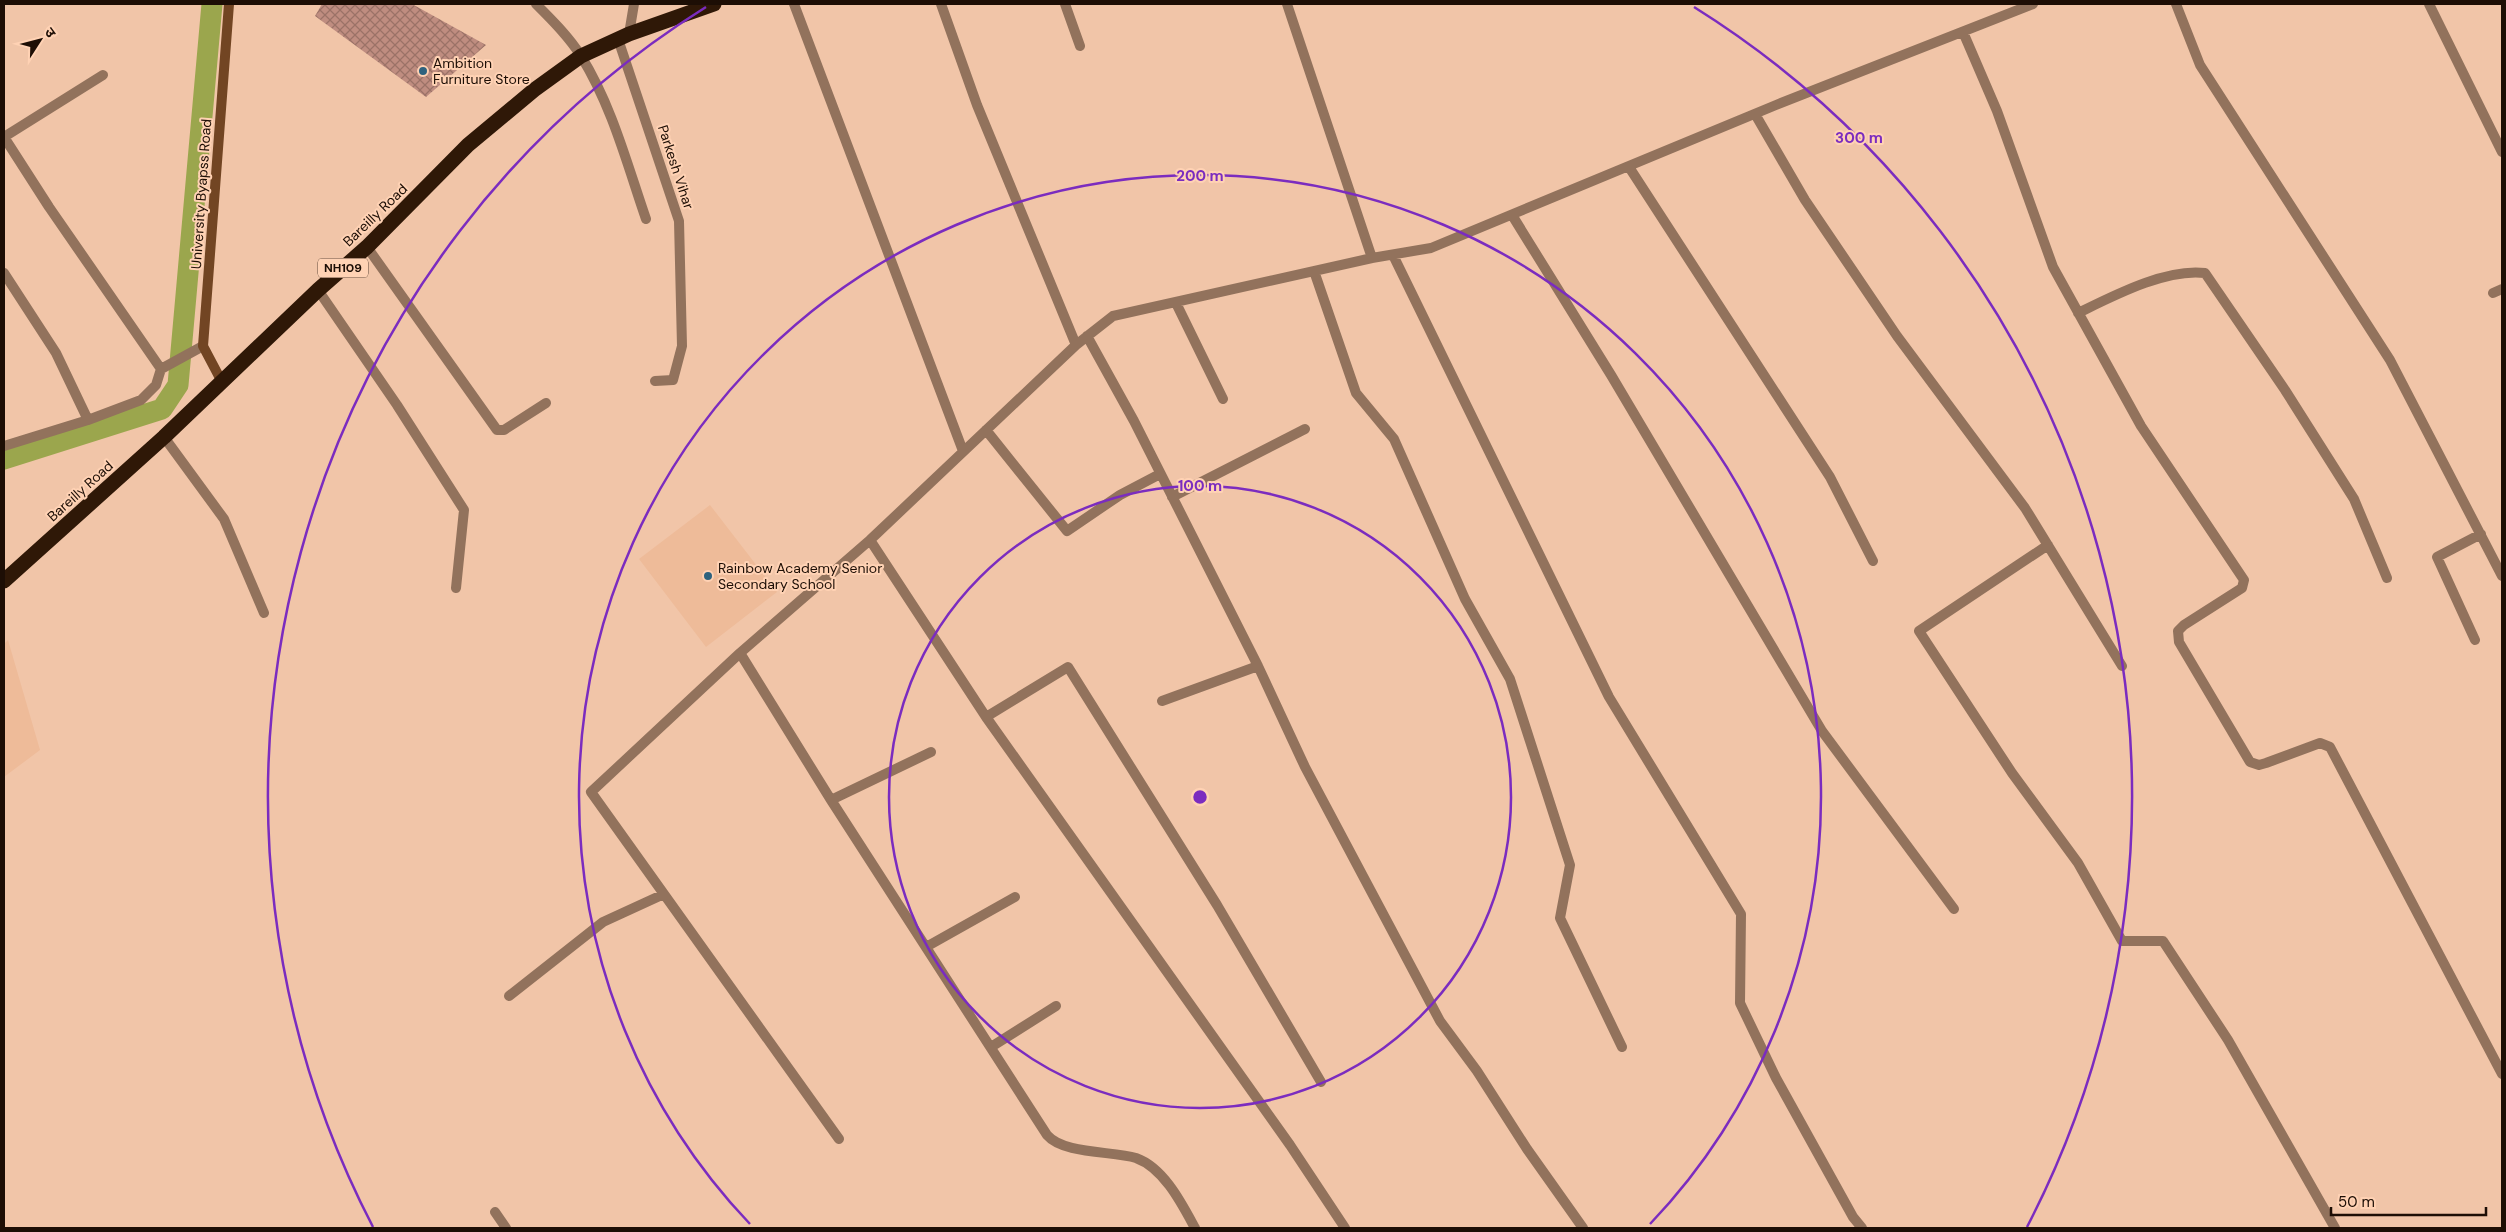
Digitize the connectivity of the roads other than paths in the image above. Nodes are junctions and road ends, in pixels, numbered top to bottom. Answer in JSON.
{"nodes":[{"id":1,"x":229,"y":4,"type":"edge"},
{"id":2,"x":536,"y":4,"type":"edge"},
{"id":3,"x":634,"y":4,"type":"edge"},
{"id":4,"x":794,"y":4,"type":"edge"},
{"id":5,"x":941,"y":4,"type":"edge"},
{"id":6,"x":1065,"y":4,"type":"edge"},
{"id":7,"x":1287,"y":4,"type":"edge"},
{"id":8,"x":2033,"y":4,"type":"edge"},
{"id":9,"x":2176,"y":4,"type":"edge"},
{"id":10,"x":2428,"y":4,"type":"edge"},
{"id":11,"x":705,"y":5,"type":"edge"},
{"id":12,"x":1962,"y":32,"type":"junction"},
{"id":13,"x":623,"y":36,"type":"junction"},
{"id":14,"x":1080,"y":46,"type":"dead end"},
{"id":15,"x":580,"y":56,"type":"junction"},
{"id":16,"x":103,"y":75,"type":"dead end"},
{"id":17,"x":1756,"y":114,"type":"junction"},
{"id":18,"x":4,"y":137,"type":"edge"},
{"id":19,"x":2502,"y":152,"type":"edge"},
{"id":20,"x":1629,"y":167,"type":"junction"},
{"id":21,"x":1512,"y":215,"type":"junction"},
{"id":22,"x":646,"y":219,"type":"dead end"},
{"id":23,"x":367,"y":247,"type":"junction"},
{"id":24,"x":1393,"y":255,"type":"junction"},
{"id":25,"x":1372,"y":258,"type":"junction"},
{"id":26,"x":1314,"y":270,"type":"junction"},
{"id":27,"x":4,"y":273,"type":"edge"},
{"id":28,"x":318,"y":290,"type":"junction"},
{"id":29,"x":1176,"y":303,"type":"junction"},
{"id":30,"x":2078,"y":313,"type":"junction"},
{"id":31,"x":1087,"y":336,"type":"junction"},
{"id":32,"x":1076,"y":345,"type":"junction"},
{"id":33,"x":203,"y":346,"type":"junction"},
{"id":34,"x":165,"y":366,"type":"junction"},
{"id":35,"x":655,"y":381,"type":"dead end"},
{"id":36,"x":222,"y":382,"type":"junction"},
{"id":37,"x":1223,"y":399,"type":"dead end"},
{"id":38,"x":546,"y":403,"type":"dead end"},
{"id":39,"x":88,"y":420,"type":"junction"},
{"id":40,"x":1305,"y":429,"type":"dead end"},
{"id":41,"x":986,"y":430,"type":"junction"},
{"id":42,"x":164,"y":437,"type":"junction"},
{"id":43,"x":4,"y":446,"type":"edge"},
{"id":44,"x":963,"y":451,"type":"junction"},
{"id":45,"x":1160,"y":474,"type":"junction"},
{"id":46,"x":1172,"y":497,"type":"junction"},
{"id":47,"x":2481,"y":534,"type":"junction"},
{"id":48,"x":870,"y":540,"type":"junction"},
{"id":49,"x":2048,"y":545,"type":"junction"},
{"id":50,"x":1873,"y":561,"type":"dead end"},
{"id":51,"x":2502,"y":576,"type":"edge"},
{"id":52,"x":2387,"y":578,"type":"dead end"},
{"id":53,"x":4,"y":581,"type":"edge"},
{"id":54,"x":456,"y":588,"type":"dead end"},
{"id":55,"x":264,"y":612,"type":"dead end"},
{"id":56,"x":2475,"y":640,"type":"dead end"},
{"id":57,"x":740,"y":653,"type":"junction"},
{"id":58,"x":1258,"y":666,"type":"junction"},
{"id":59,"x":2122,"y":666,"type":"dead end"},
{"id":60,"x":1162,"y":701,"type":"dead end"},
{"id":61,"x":986,"y":717,"type":"junction"},
{"id":62,"x":931,"y":752,"type":"dead end"},
{"id":63,"x":831,"y":800,"type":"junction"},
{"id":64,"x":664,"y":894,"type":"junction"},
{"id":65,"x":1015,"y":897,"type":"dead end"},
{"id":66,"x":1954,"y":909,"type":"dead end"},
{"id":67,"x":926,"y":947,"type":"junction"},
{"id":68,"x":509,"y":996,"type":"dead end"},
{"id":69,"x":1056,"y":1006,"type":"dead end"},
{"id":70,"x":991,"y":1047,"type":"junction"},
{"id":71,"x":1622,"y":1047,"type":"dead end"},
{"id":72,"x":2502,"y":1074,"type":"edge"},
{"id":73,"x":1321,"y":1082,"type":"dead end"},
{"id":74,"x":839,"y":1139,"type":"dead end"},
{"id":75,"x":495,"y":1212,"type":"dead end"},
{"id":76,"x":506,"y":1228,"type":"edge"},
{"id":77,"x":1195,"y":1228,"type":"edge"},
{"id":78,"x":1345,"y":1228,"type":"edge"},
{"id":79,"x":1583,"y":1228,"type":"edge"},
{"id":80,"x":1862,"y":1228,"type":"edge"},
{"id":81,"x":2335,"y":1228,"type":"edge"}],
"edges":[{"from":1,"to":33,"type":"main road","name":"University Byapss Road"},
{"from":2,"to":15,"type":"street"},
{"from":3,"to":13,"type":"street"},
{"from":4,"to":44,"type":"street"},
{"from":5,"to":32,"type":"street"},
{"from":6,"to":14,"type":"street"},
{"from":7,"to":25,"type":"street"},
{"from":8,"to":12,"type":"street"},
{"from":9,"to":47,"type":"street"},
{"from":10,"to":19,"type":"street"},
{"from":11,"to":13,"type":"highway","name":"Bareilly Road","number":"NH109"},
{"from":12,"to":17,"type":"street"},
{"from":12,"to":30,"type":"street"},
{"from":13,"to":15,"type":"highway","name":"Bareilly Road","number":"NH109"},
{"from":13,"to":35,"type":"street","name":"Parkesh Vihar"},
{"from":15,"to":22,"type":"street"},
{"from":15,"to":23,"type":"highway","name":"Bareilly Road","number":"NH109"},
{"from":16,"to":18,"type":"street"},
{"from":17,"to":20,"type":"street"},
{"from":17,"to":49,"type":"street"},
{"from":18,"to":34,"type":"street"},
{"from":20,"to":21,"type":"street"},
{"from":20,"to":50,"type":"street"},
{"from":21,"to":24,"type":"street"},
{"from":21,"to":66,"type":"street"},
{"from":23,"to":28,"type":"highway","name":"Bareilly Road","number":"NH109"},
{"from":23,"to":38,"type":"street"},
{"from":24,"to":25,"type":"street"},
{"from":24,"to":80,"type":"street"},
{"from":25,"to":26,"type":"street"},
{"from":26,"to":29,"type":"street"},
{"from":26,"to":71,"type":"street"},
{"from":27,"to":39,"type":"street"},
{"from":28,"to":36,"type":"highway","name":"Bareilly Road","number":"NH109"},
{"from":28,"to":54,"type":"street"},
{"from":29,"to":31,"type":"street"},
{"from":29,"to":37,"type":"street"},
{"from":30,"to":52,"type":"street"},
{"from":30,"to":72,"type":"street"},
{"from":31,"to":32,"type":"street"},
{"from":31,"to":45,"type":"street"},
{"from":32,"to":41,"type":"street"},
{"from":33,"to":34,"type":"street"},
{"from":33,"to":36,"type":"main road"},
{"from":34,"to":39,"type":"street"},
{"from":36,"to":42,"type":"highway","name":"Bareilly Road","number":"NH109"},
{"from":39,"to":43,"type":"street"},
{"from":40,"to":46,"type":"street"},
{"from":41,"to":44,"type":"street"},
{"from":41,"to":45,"type":"street"},
{"from":42,"to":53,"type":"highway","name":"Bareilly Road","number":"NH109"},
{"from":42,"to":55,"type":"street"},
{"from":44,"to":48,"type":"street"},
{"from":45,"to":46,"type":"street"},
{"from":46,"to":58,"type":"street"},
{"from":47,"to":51,"type":"street"},
{"from":47,"to":56,"type":"street"},
{"from":48,"to":57,"type":"street"},
{"from":48,"to":61,"type":"street"},
{"from":49,"to":59,"type":"street"},
{"from":49,"to":81,"type":"street"},
{"from":57,"to":63,"type":"street"},
{"from":57,"to":64,"type":"street"},
{"from":58,"to":60,"type":"street"},
{"from":58,"to":79,"type":"street"},
{"from":61,"to":73,"type":"street"},
{"from":61,"to":78,"type":"street"},
{"from":62,"to":63,"type":"street"},
{"from":63,"to":67,"type":"street"},
{"from":64,"to":68,"type":"street"},
{"from":64,"to":74,"type":"street"},
{"from":65,"to":67,"type":"street"},
{"from":67,"to":70,"type":"street"},
{"from":69,"to":70,"type":"street"},
{"from":70,"to":77,"type":"street"},
{"from":75,"to":76,"type":"street"}]}
